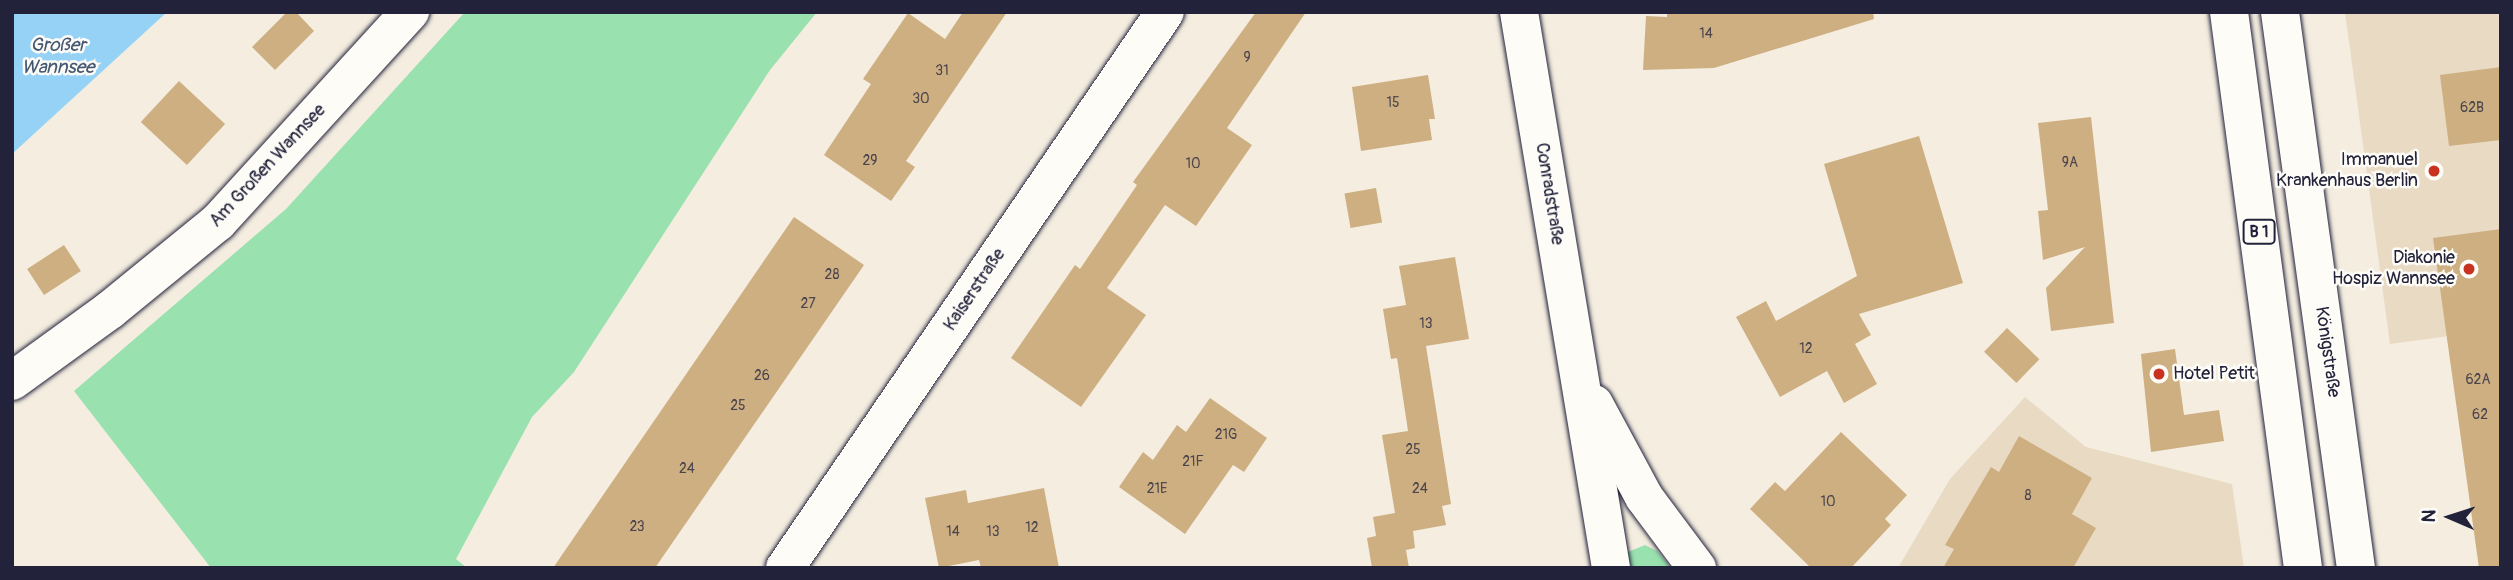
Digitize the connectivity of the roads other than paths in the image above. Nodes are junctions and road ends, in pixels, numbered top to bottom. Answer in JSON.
{"nodes":[{"id":1,"x":410,"y":12,"type":"edge"},
{"id":2,"x":1165,"y":12,"type":"edge"},
{"id":3,"x":1519,"y":12,"type":"edge"},
{"id":4,"x":2229,"y":12,"type":"edge"},
{"id":5,"x":2280,"y":12,"type":"edge"},
{"id":6,"x":1579,"y":375,"type":"junction"},
{"id":7,"x":12,"y":381,"type":"edge"},
{"id":8,"x":785,"y":568,"type":"edge"},
{"id":9,"x":1611,"y":568,"type":"edge"},
{"id":10,"x":1697,"y":568,"type":"edge"},
{"id":11,"x":2303,"y":568,"type":"edge"},
{"id":12,"x":2356,"y":568,"type":"edge"}],
"edges":[{"from":1,"to":7,"type":"street","name":"Am Großen Wannsee"},
{"from":2,"to":8,"type":"street","name":"Kaiserstraße"},
{"from":3,"to":6,"type":"street","name":"Conradstraße"},
{"from":4,"to":11,"type":"street","number":"B 1"},
{"from":5,"to":12,"type":"street","name":"Königstraße"},
{"from":6,"to":9,"type":"street","name":"Conradstraße"},
{"from":6,"to":10,"type":"street","name":"Conradstraße"}]}
